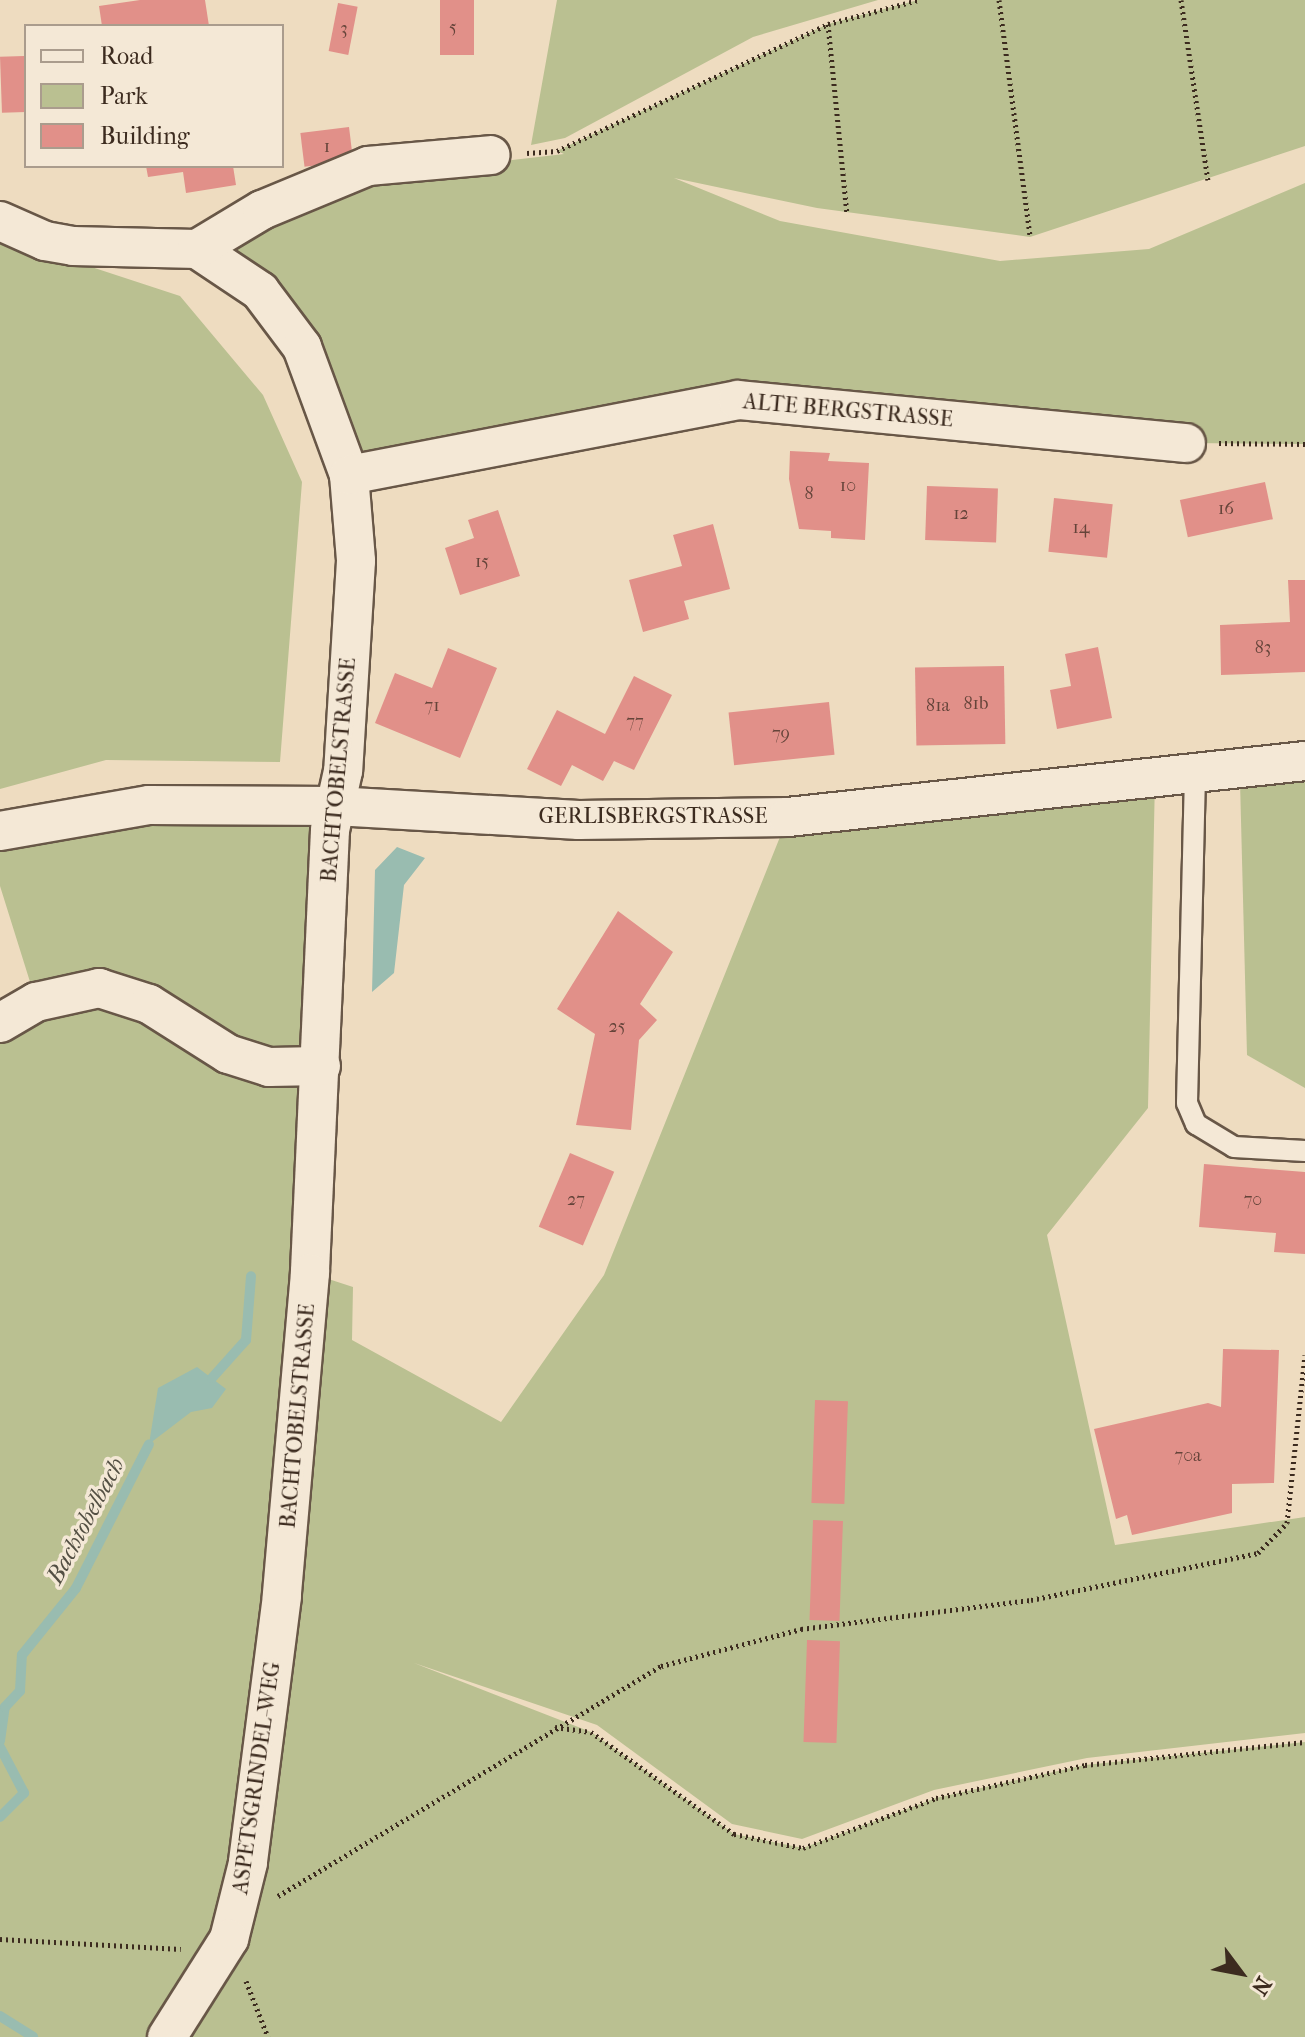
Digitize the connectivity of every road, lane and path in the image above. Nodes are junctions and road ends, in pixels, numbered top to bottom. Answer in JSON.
{"nodes":[{"id":1,"x":918,"y":0,"type":"edge"},
{"id":2,"x":999,"y":0,"type":"edge"},
{"id":3,"x":1181,"y":0,"type":"edge"},
{"id":4,"x":828,"y":24,"type":"junction"},
{"id":5,"x":491,"y":155,"type":"joint"},
{"id":6,"x":1208,"y":180,"type":"dead end"},
{"id":7,"x":847,"y":213,"type":"dead end"},
{"id":8,"x":0,"y":221,"type":"edge"},
{"id":9,"x":1030,"y":237,"type":"dead end"},
{"id":10,"x":197,"y":249,"type":"junction"},
{"id":11,"x":1186,"y":443,"type":"joint"},
{"id":12,"x":1305,"y":444,"type":"edge"},
{"id":13,"x":349,"y":475,"type":"junction"},
{"id":14,"x":1305,"y":761,"type":"edge"},
{"id":15,"x":1195,"y":775,"type":"junction"},
{"id":16,"x":335,"y":806,"type":"junction"},
{"id":17,"x":0,"y":831,"type":"edge"},
{"id":18,"x":0,"y":1023,"type":"edge"},
{"id":19,"x":321,"y":1066,"type":"junction"},
{"id":20,"x":1305,"y":1151,"type":"edge"},
{"id":21,"x":1305,"y":1355,"type":"edge"},
{"id":22,"x":282,"y":1596,"type":"joint"},
{"id":23,"x":555,"y":1727,"type":"junction"},
{"id":24,"x":1305,"y":1742,"type":"edge"},
{"id":25,"x":270,"y":1902,"type":"dead end"},
{"id":26,"x":0,"y":1939,"type":"edge"},
{"id":27,"x":229,"y":1939,"type":"junction"},
{"id":28,"x":167,"y":2037,"type":"edge"},
{"id":29,"x":268,"y":2037,"type":"edge"}],
"edges":[{"from":1,"to":4,"type":"path"},
{"from":2,"to":9,"type":"path"},
{"from":3,"to":6,"type":"path"},
{"from":4,"to":5,"type":"path"},
{"from":4,"to":7,"type":"path"},
{"from":5,"to":10,"type":"street"},
{"from":8,"to":10,"type":"street"},
{"from":10,"to":13,"type":"street","name":"BACHTOBELSTRASSE"},
{"from":11,"to":12,"type":"path"},
{"from":11,"to":13,"type":"street","name":"ALTE BERGSTRASSE"},
{"from":13,"to":16,"type":"street","name":"BACHTOBELSTRASSE"},
{"from":14,"to":15,"type":"street","name":"GERLISBERGSTRASSE"},
{"from":15,"to":16,"type":"street","name":"GERLISBERGSTRASSE"},
{"from":15,"to":20,"type":"lane"},
{"from":16,"to":17,"type":"street","name":"GERLISBERGSTRASSE"},
{"from":16,"to":19,"type":"street","name":"BACHTOBELSTRASSE"},
{"from":18,"to":19,"type":"street"},
{"from":19,"to":22,"type":"street","name":"BACHTOBELSTRASSE"},
{"from":21,"to":23,"type":"path"},
{"from":22,"to":27,"type":"street","name":"ASPETSGRINDEL-WEG"},
{"from":23,"to":24,"type":"path"},
{"from":23,"to":25,"type":"path"},
{"from":26,"to":27,"type":"path"},
{"from":27,"to":28,"type":"street","name":"ASPETSGRINDEL-WEG"},
{"from":27,"to":29,"type":"path"}]}
